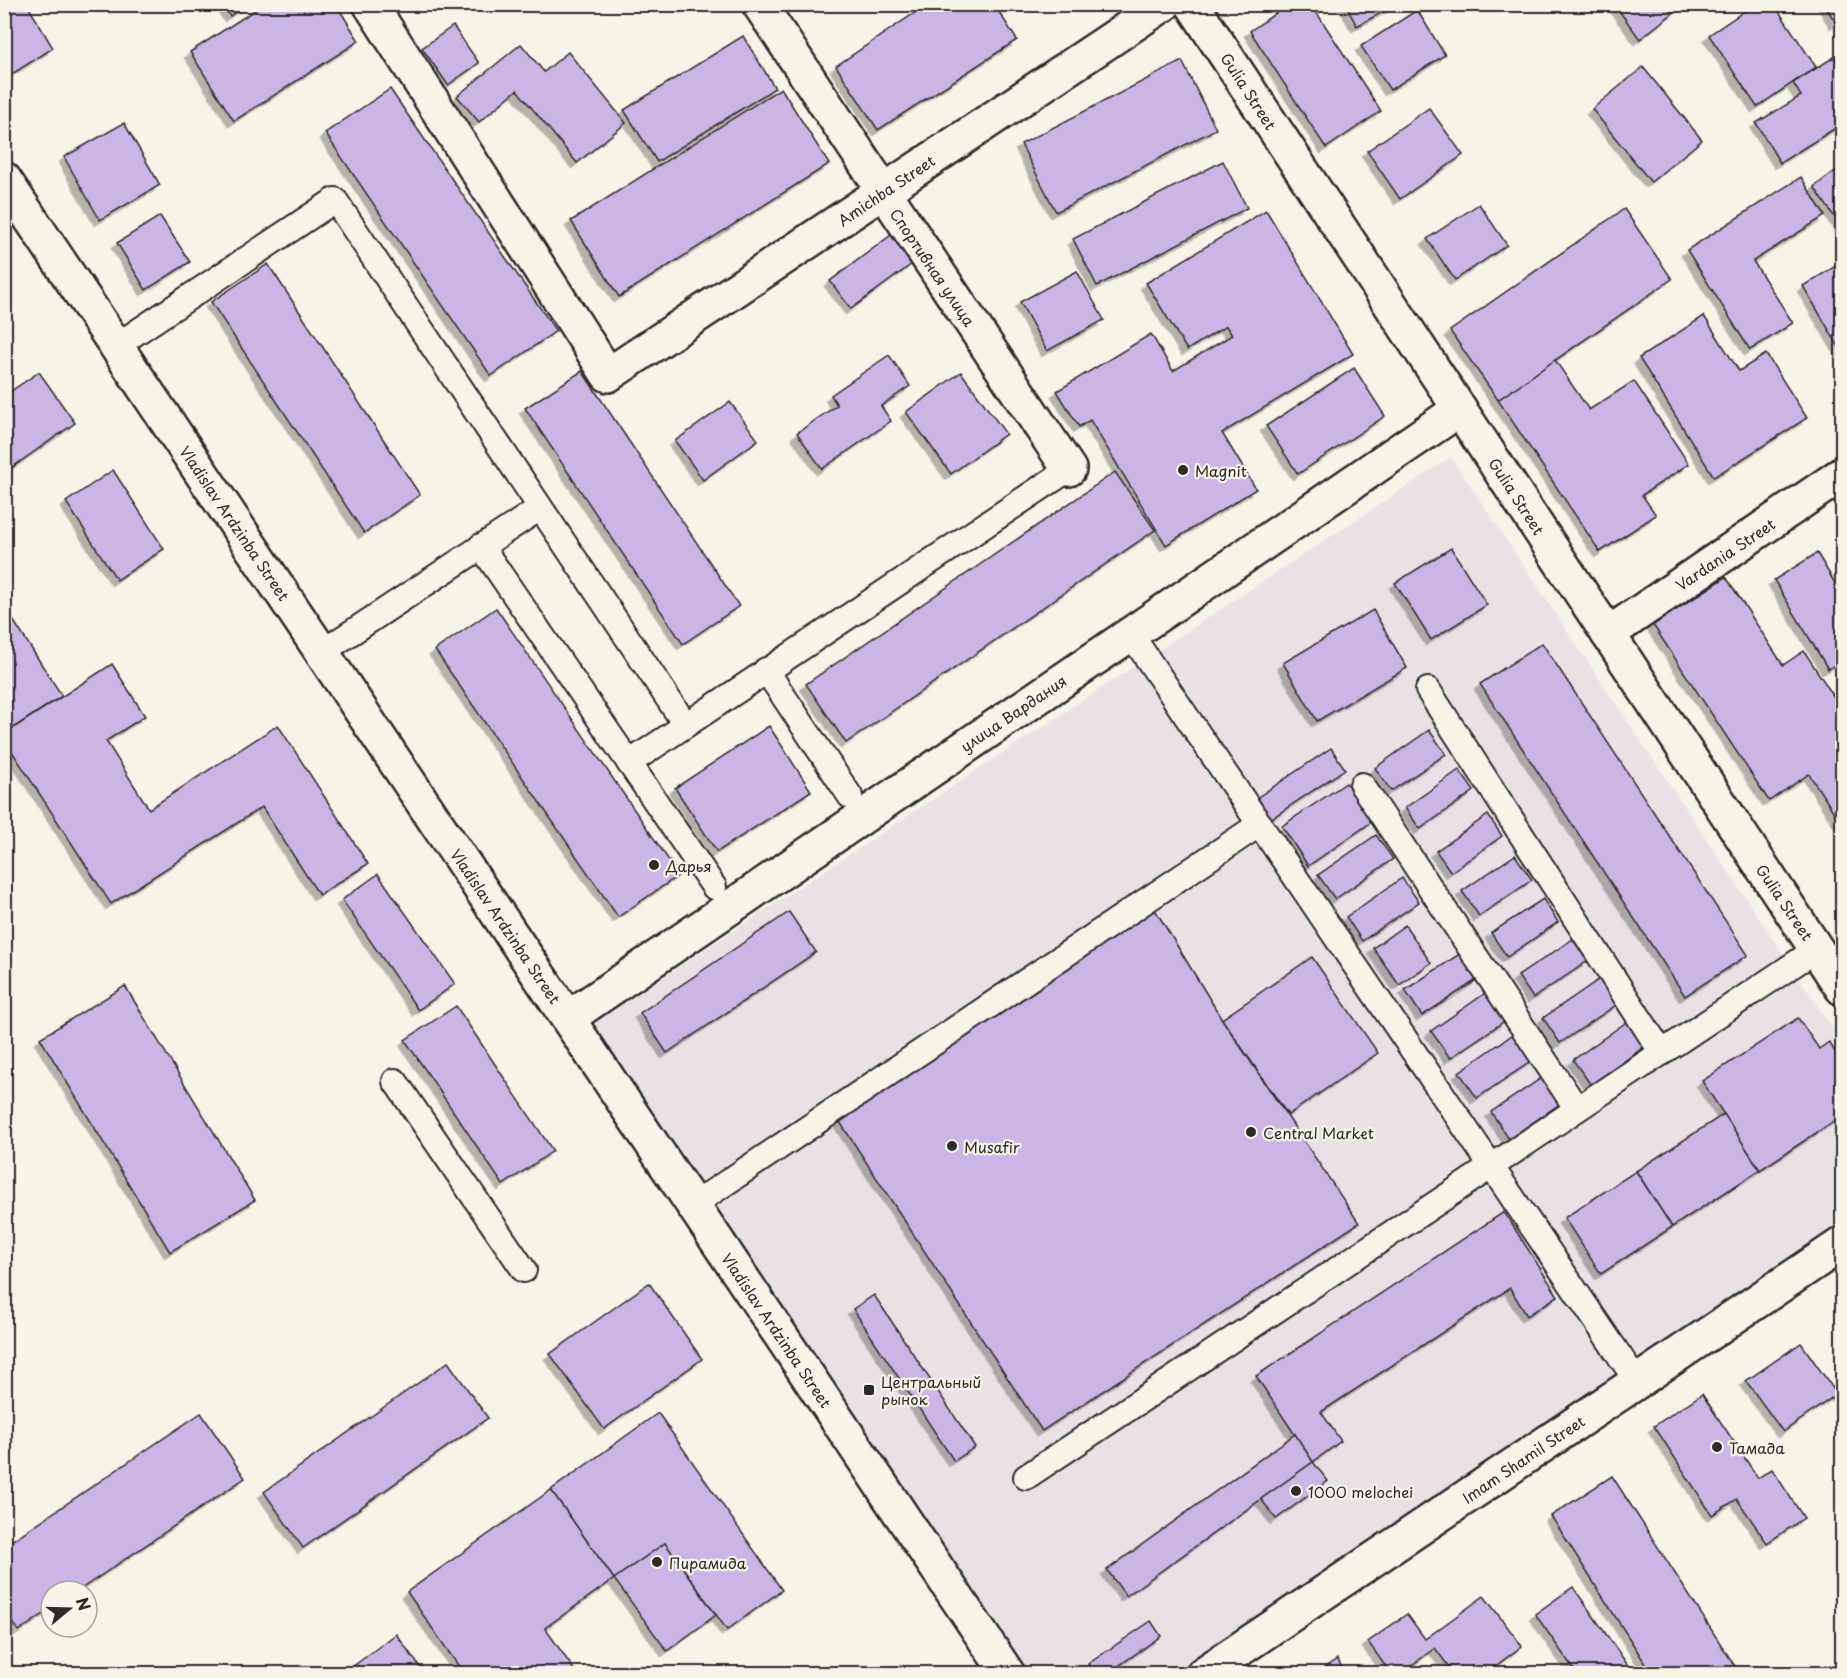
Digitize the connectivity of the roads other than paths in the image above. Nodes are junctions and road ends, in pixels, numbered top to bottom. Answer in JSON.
{"nodes":[{"id":1,"x":370,"y":4,"type":"edge"},
{"id":2,"x":759,"y":4,"type":"edge"},
{"id":3,"x":1164,"y":4,"type":"edge"},
{"id":4,"x":1192,"y":4,"type":"edge"},
{"id":5,"x":4,"y":179,"type":"edge"},
{"id":6,"x":883,"y":192,"type":"junction"},
{"id":7,"x":116,"y":345,"type":"junction"},
{"id":8,"x":1460,"y":409,"type":"junction"},
{"id":9,"x":1069,"y":469,"type":"joint"},
{"id":10,"x":1842,"y":474,"type":"edge"},
{"id":11,"x":540,"y":508,"type":"junction"},
{"id":12,"x":482,"y":546,"type":"junction"},
{"id":13,"x":1130,"y":633,"type":"junction"},
{"id":14,"x":1608,"y":634,"type":"junction"},
{"id":15,"x":322,"y":652,"type":"junction"},
{"id":16,"x":766,"y":670,"type":"junction"},
{"id":17,"x":1428,"y":690,"type":"dead end"},
{"id":18,"x":685,"y":724,"type":"junction"},
{"id":19,"x":629,"y":763,"type":"junction"},
{"id":20,"x":1362,"y":785,"type":"dead end"},
{"id":21,"x":850,"y":796,"type":"dead end"},
{"id":22,"x":1260,"y":824,"type":"junction"},
{"id":23,"x":714,"y":887,"type":"dead end"},
{"id":24,"x":1817,"y":949,"type":"junction"},
{"id":25,"x":1842,"y":988,"type":"edge"},
{"id":26,"x":567,"y":1018,"type":"junction"},
{"id":27,"x":1662,"y":1053,"type":"junction"},
{"id":28,"x":395,"y":1081,"type":"dead end"},
{"id":29,"x":1577,"y":1109,"type":"junction"},
{"id":30,"x":1491,"y":1166,"type":"junction"},
{"id":31,"x":693,"y":1205,"type":"junction"},
{"id":32,"x":1842,"y":1244,"type":"edge"},
{"id":33,"x":524,"y":1270,"type":"dead end"},
{"id":34,"x":1638,"y":1383,"type":"junction"},
{"id":35,"x":1026,"y":1477,"type":"dead end"},
{"id":36,"x":1008,"y":1674,"type":"edge"},
{"id":37,"x":1203,"y":1674,"type":"edge"}],
"edges":[{"from":1,"to":6,"type":"street","name":"Amichba Street"},
{"from":2,"to":6,"type":"street","name":"Спортивная улица"},
{"from":3,"to":6,"type":"street","name":"Amichba Street"},
{"from":4,"to":8,"type":"street","name":"Gulia Street"},
{"from":5,"to":7,"type":"street","name":"Vladislav Ardzinba Street"},
{"from":6,"to":9,"type":"street","name":"Спортивная улица"},
{"from":7,"to":11,"type":"lane"},
{"from":7,"to":15,"type":"street","name":"Vladislav Ardzinba Street"},
{"from":8,"to":13,"type":"street","name":"улица Вардания"},
{"from":8,"to":14,"type":"street","name":"Gulia Street"},
{"from":9,"to":16,"type":"lane"},
{"from":10,"to":14,"type":"street","name":"Vardania Street"},
{"from":11,"to":12,"type":"lane"},
{"from":11,"to":18,"type":"lane"},
{"from":12,"to":15,"type":"lane"},
{"from":12,"to":19,"type":"lane"},
{"from":13,"to":22,"type":"lane"},
{"from":13,"to":26,"type":"street","name":"улица Вардания"},
{"from":14,"to":24,"type":"street","name":"Gulia Street"},
{"from":15,"to":26,"type":"street","name":"Vladislav Ardzinba Street"},
{"from":16,"to":18,"type":"lane"},
{"from":16,"to":21,"type":"lane"},
{"from":17,"to":27,"type":"lane"},
{"from":18,"to":19,"type":"lane"},
{"from":19,"to":23,"type":"lane"},
{"from":20,"to":29,"type":"lane"},
{"from":22,"to":30,"type":"lane"},
{"from":22,"to":31,"type":"lane"},
{"from":24,"to":25,"type":"street","name":"Gulia Street"},
{"from":24,"to":27,"type":"lane"},
{"from":26,"to":31,"type":"street","name":"Vladislav Ardzinba Street"},
{"from":27,"to":29,"type":"lane"},
{"from":28,"to":33,"type":"lane"},
{"from":29,"to":30,"type":"lane"},
{"from":30,"to":34,"type":"lane"},
{"from":30,"to":35,"type":"lane"},
{"from":31,"to":36,"type":"street","name":"Vladislav Ardzinba Street"},
{"from":32,"to":34,"type":"street","name":"Imam Shamil Street"},
{"from":34,"to":37,"type":"street","name":"Imam Shamil Street"}]}
